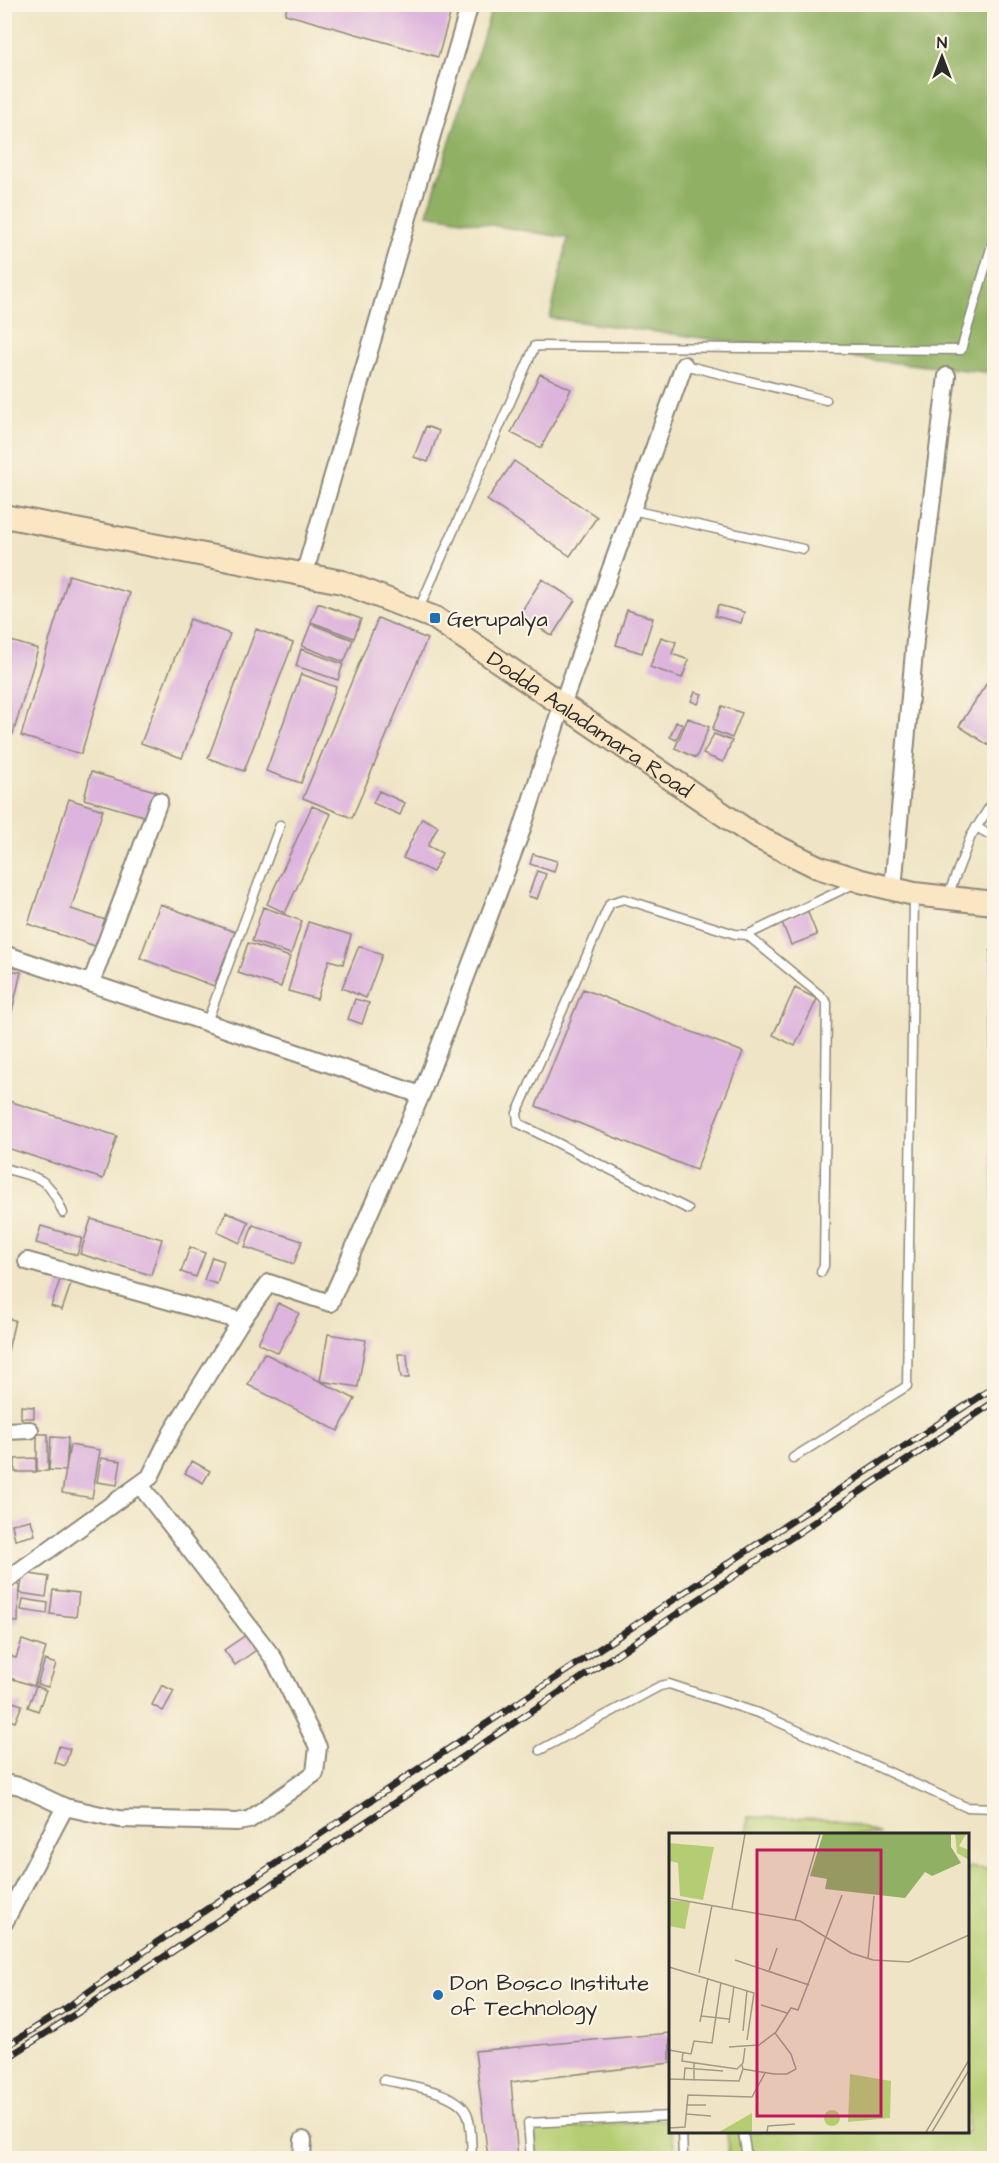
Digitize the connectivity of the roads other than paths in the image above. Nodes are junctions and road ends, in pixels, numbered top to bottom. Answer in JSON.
{"nodes":[{"id":1,"x":470,"y":4,"type":"edge"},
{"id":2,"x":994,"y":238,"type":"edge"},
{"id":3,"x":684,"y":366,"type":"joint"},
{"id":4,"x":947,"y":376,"type":"dead end"},
{"id":5,"x":826,"y":400,"type":"dead end"},
{"id":6,"x":632,"y":510,"type":"junction"},
{"id":7,"x":4,"y":516,"type":"edge"},
{"id":8,"x":803,"y":549,"type":"dead end"},
{"id":9,"x":304,"y":575,"type":"junction"},
{"id":10,"x":418,"y":611,"type":"junction"},
{"id":11,"x":562,"y":705,"type":"junction"},
{"id":12,"x":994,"y":800,"type":"edge"},
{"id":13,"x":159,"y":801,"type":"dead end"},
{"id":14,"x":280,"y":825,"type":"dead end"},
{"id":15,"x":976,"y":827,"type":"junction"},
{"id":16,"x":994,"y":837,"type":"edge"},
{"id":17,"x":861,"y":881,"type":"junction"},
{"id":18,"x":904,"y":892,"type":"junction"},
{"id":19,"x":947,"y":898,"type":"junction"},
{"id":20,"x":994,"y":903,"type":"edge"},
{"id":21,"x":747,"y":935,"type":"junction"},
{"id":22,"x":4,"y":954,"type":"edge"},
{"id":23,"x":92,"y":983,"type":"junction"},
{"id":24,"x":207,"y":1022,"type":"junction"},
{"id":25,"x":421,"y":1095,"type":"junction"},
{"id":26,"x":4,"y":1168,"type":"edge"},
{"id":27,"x":688,"y":1209,"type":"dead end"},
{"id":28,"x":63,"y":1213,"type":"dead end"},
{"id":29,"x":27,"y":1261,"type":"dead end"},
{"id":30,"x":821,"y":1272,"type":"dead end"},
{"id":31,"x":241,"y":1321,"type":"junction"},
{"id":32,"x":30,"y":1430,"type":"dead end"},
{"id":33,"x":4,"y":1431,"type":"edge"},
{"id":34,"x":793,"y":1458,"type":"dead end"},
{"id":35,"x":140,"y":1485,"type":"junction"},
{"id":36,"x":4,"y":1582,"type":"edge"},
{"id":37,"x":540,"y":1750,"type":"dead end"},
{"id":38,"x":4,"y":1783,"type":"edge"},
{"id":39,"x":64,"y":1807,"type":"junction"},
{"id":40,"x":994,"y":1808,"type":"edge"},
{"id":41,"x":4,"y":1923,"type":"edge"},
{"id":42,"x":384,"y":2080,"type":"dead end"},
{"id":43,"x":669,"y":2116,"type":"edge"},
{"id":44,"x":682,"y":2133,"type":"edge"},
{"id":45,"x":743,"y":2133,"type":"edge"},
{"id":46,"x":303,"y":2140,"type":"dead end"},
{"id":47,"x":302,"y":2158,"type":"edge"},
{"id":48,"x":472,"y":2158,"type":"edge"},
{"id":49,"x":531,"y":2158,"type":"edge"},
{"id":50,"x":683,"y":2158,"type":"edge"},
{"id":51,"x":747,"y":2158,"type":"edge"}],
"edges":[{"from":1,"to":9,"type":"street"},
{"from":2,"to":10,"type":"lane"},
{"from":3,"to":5,"type":"lane"},
{"from":3,"to":6,"type":"street"},
{"from":4,"to":18,"type":"street"},
{"from":6,"to":8,"type":"lane"},
{"from":6,"to":11,"type":"street"},
{"from":7,"to":9,"type":"main road","name":"Dodda Aaladamara Road"},
{"from":9,"to":10,"type":"main road","name":"Dodda Aaladamara Road"},
{"from":10,"to":11,"type":"main road","name":"Dodda Aaladamara Road"},
{"from":11,"to":17,"type":"main road","name":"Dodda Aaladamara Road"},
{"from":11,"to":25,"type":"street"},
{"from":12,"to":15,"type":"lane"},
{"from":13,"to":23,"type":"street"},
{"from":14,"to":24,"type":"lane"},
{"from":15,"to":16,"type":"lane"},
{"from":15,"to":19,"type":"lane"},
{"from":17,"to":18,"type":"main road","name":"Dodda Aaladamara Road"},
{"from":17,"to":21,"type":"lane"},
{"from":18,"to":19,"type":"main road","name":"Dodda Aaladamara Road"},
{"from":18,"to":34,"type":"lane"},
{"from":19,"to":20,"type":"main road","name":"Dodda Aaladamara Road"},
{"from":21,"to":27,"type":"lane"},
{"from":21,"to":30,"type":"lane"},
{"from":22,"to":23,"type":"street"},
{"from":23,"to":24,"type":"street"},
{"from":24,"to":25,"type":"street"},
{"from":25,"to":31,"type":"street"},
{"from":26,"to":28,"type":"lane"},
{"from":29,"to":31,"type":"street"},
{"from":31,"to":35,"type":"street"},
{"from":32,"to":33,"type":"street"},
{"from":35,"to":36,"type":"street"},
{"from":35,"to":39,"type":"street"},
{"from":37,"to":40,"type":"lane"},
{"from":38,"to":39,"type":"street"},
{"from":39,"to":41,"type":"street"},
{"from":42,"to":48,"type":"lane"},
{"from":43,"to":49,"type":"lane"},
{"from":44,"to":50,"type":"lane"},
{"from":45,"to":51,"type":"lane"},
{"from":46,"to":47,"type":"street"}]}
